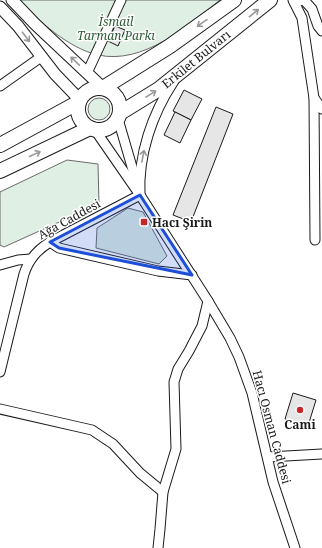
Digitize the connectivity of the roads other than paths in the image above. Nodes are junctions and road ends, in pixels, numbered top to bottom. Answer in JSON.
{"nodes":[{"id":1,"x":12,"y":0,"type":"edge"},
{"id":2,"x":121,"y":0,"type":"edge"},
{"id":3,"x":234,"y":0,"type":"edge"},
{"id":4,"x":270,"y":0,"type":"edge"},
{"id":5,"x":293,"y":1,"type":"edge"},
{"id":6,"x":0,"y":7,"type":"edge"},
{"id":7,"x":322,"y":31,"type":"edge"},
{"id":8,"x":41,"y":57,"type":"junction"},
{"id":9,"x":180,"y":72,"type":"junction"},
{"id":10,"x":87,"y":73,"type":"junction"},
{"id":11,"x":0,"y":86,"type":"edge"},
{"id":12,"x":103,"y":88,"type":"junction"},
{"id":13,"x":314,"y":98,"type":"junction"},
{"id":14,"x":80,"y":101,"type":"junction"},
{"id":15,"x":322,"y":109,"type":"edge"},
{"id":16,"x":119,"y":116,"type":"junction"},
{"id":17,"x":92,"y":129,"type":"junction"},
{"id":18,"x":0,"y":145,"type":"edge"},
{"id":19,"x":0,"y":171,"type":"edge"},
{"id":20,"x":140,"y":194,"type":"junction"},
{"id":21,"x":315,"y":240,"type":"dead end"},
{"id":22,"x":50,"y":242,"type":"junction"},
{"id":23,"x":31,"y":259,"type":"junction"},
{"id":24,"x":0,"y":265,"type":"edge"},
{"id":25,"x":192,"y":275,"type":"junction"},
{"id":26,"x":208,"y":301,"type":"junction"},
{"id":27,"x":0,"y":372,"type":"edge"},
{"id":28,"x":0,"y":409,"type":"edge"},
{"id":29,"x":322,"y":454,"type":"edge"},
{"id":30,"x":268,"y":457,"type":"junction"},
{"id":31,"x":163,"y":492,"type":"junction"},
{"id":32,"x":158,"y":548,"type":"edge"},
{"id":33,"x":296,"y":548,"type":"edge"}],
"edges":[{"from":10,"to":1,"type":"street","one_way":true},
{"from":2,"to":10,"type":"street"},
{"from":3,"to":12,"type":"main road","name":"Erkilet Bulvarı","one_way":true},
{"from":9,"to":4,"type":"main road","name":"Erkilet Bulvarı","one_way":true},
{"from":5,"to":7,"type":"street"},
{"from":5,"to":13,"type":"street"},
{"from":6,"to":8,"type":"street","one_way":true},
{"from":8,"to":11,"type":"street"},
{"from":8,"to":14,"type":"street"},
{"from":16,"to":9,"type":"main road","name":"Erkilet Bulvarı","one_way":true},
{"from":20,"to":9,"type":"street","one_way":true},
{"from":10,"to":12,"type":"street"},
{"from":12,"to":14,"type":"main road"},
{"from":12,"to":16,"type":"main road"},
{"from":13,"to":15,"type":"street"},
{"from":13,"to":21,"type":"street"},
{"from":14,"to":17,"type":"main road"},
{"from":14,"to":18,"type":"main road"},
{"from":16,"to":17,"type":"main road"},
{"from":16,"to":20,"type":"street"},
{"from":19,"to":17,"type":"main road","one_way":true},
{"from":17,"to":20,"type":"street"},
{"from":20,"to":22,"type":"street","name":"Ağa Caddesi"},
{"from":20,"to":25,"type":"street","name":"Hacı Osman Caddesi"},
{"from":22,"to":23,"type":"street","name":"Ağa Caddesi"},
{"from":22,"to":25,"type":"street"},
{"from":23,"to":24,"type":"street"},
{"from":23,"to":27,"type":"street","name":"Ağa Caddesi"},
{"from":25,"to":26,"type":"street","name":"Hacı Osman Caddesi"},
{"from":26,"to":30,"type":"street","name":"Hacı Osman Caddesi"},
{"from":26,"to":31,"type":"street"},
{"from":28,"to":31,"type":"street"},
{"from":29,"to":30,"type":"street"},
{"from":30,"to":33,"type":"street","name":"Hacı Osman Caddesi"},
{"from":31,"to":32,"type":"street"}]}
